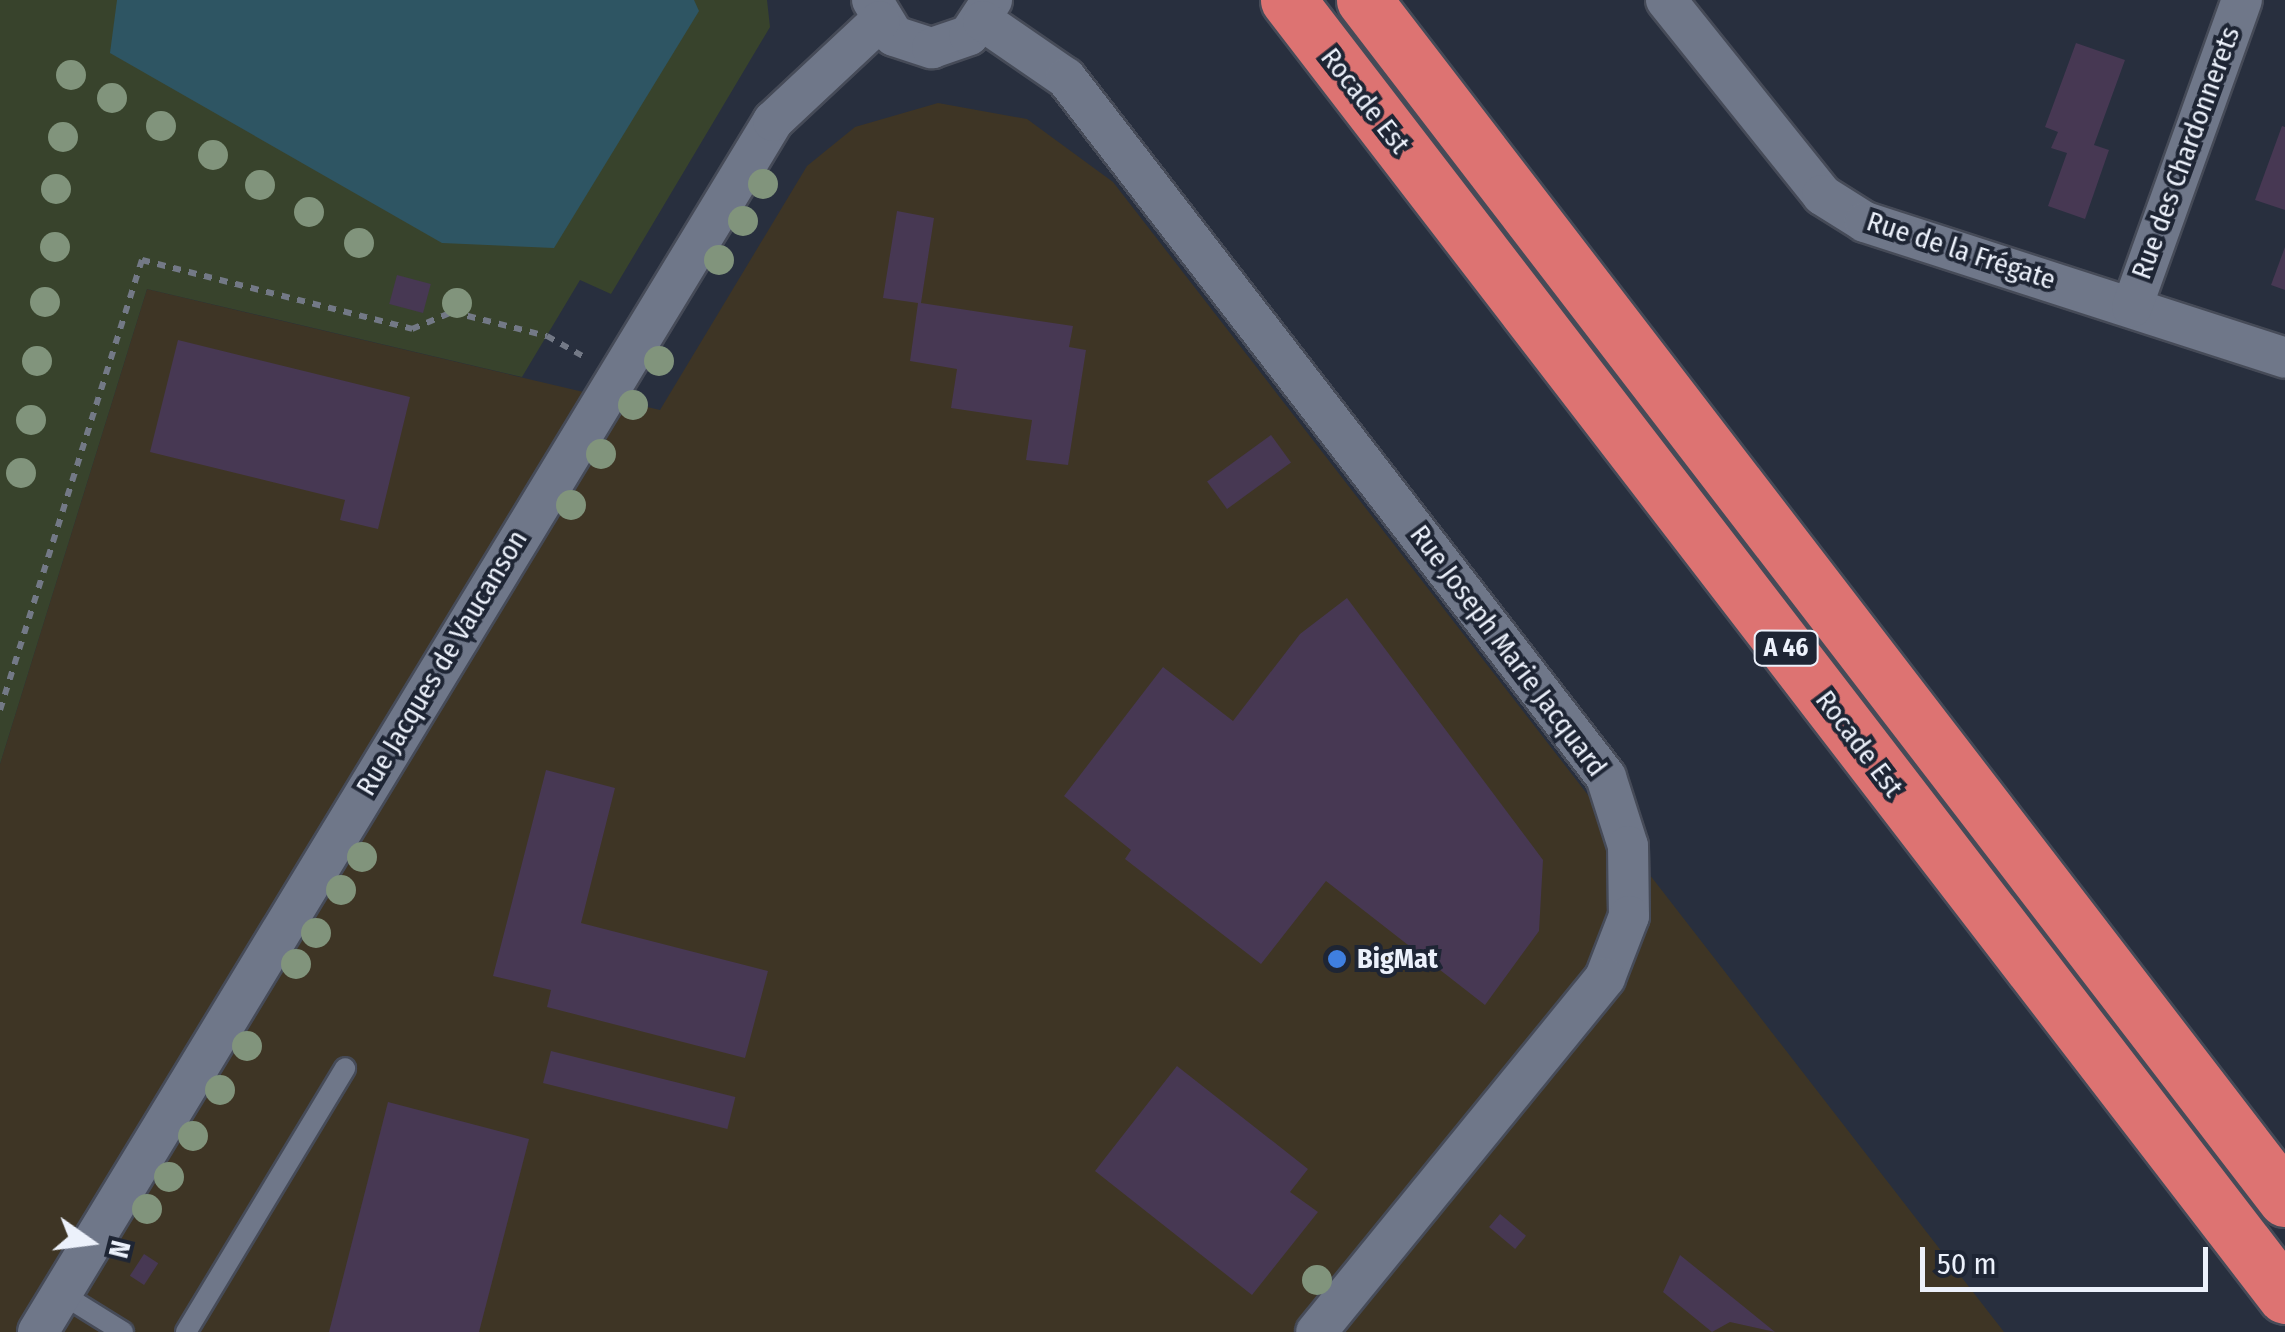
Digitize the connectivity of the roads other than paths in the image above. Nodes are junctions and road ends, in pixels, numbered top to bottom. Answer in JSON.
{"nodes":[{"id":1,"x":1288,"y":0,"type":"edge"},
{"id":2,"x":1364,"y":0,"type":"edge"},
{"id":3,"x":1666,"y":0,"type":"edge"},
{"id":4,"x":2242,"y":0,"type":"edge"},
{"id":5,"x":876,"y":10,"type":"edge"},
{"id":6,"x":987,"y":10,"type":"edge"},
{"id":7,"x":2132,"y":307,"type":"junction"},
{"id":8,"x":2285,"y":358,"type":"edge"},
{"id":9,"x":345,"y":1068,"type":"dead end"},
{"id":10,"x":2285,"y":1199,"type":"edge"},
{"id":11,"x":62,"y":1294,"type":"junction"},
{"id":12,"x":2285,"y":1296,"type":"edge"},
{"id":13,"x":38,"y":1332,"type":"edge"},
{"id":14,"x":123,"y":1332,"type":"edge"},
{"id":15,"x":186,"y":1332,"type":"edge"},
{"id":16,"x":1316,"y":1332,"type":"edge"}],
"edges":[{"from":1,"to":12,"type":"highway","name":"Rocade Est","number":"A 46"},
{"from":2,"to":10,"type":"highway","number":"A 46"},
{"from":3,"to":7,"type":"street","name":"Rue de la Frégate"},
{"from":4,"to":7,"type":"street","name":"Rue des Chardonnerets"},
{"from":5,"to":6,"type":"street"},
{"from":5,"to":11,"type":"street","name":"Rue Jacques de Vaucanson"},
{"from":6,"to":16,"type":"street","name":"Rue Joseph Marie Jacquard"},
{"from":7,"to":8,"type":"street","name":"Rue de la Frégate"},
{"from":9,"to":15,"type":"lane"},
{"from":11,"to":13,"type":"street","name":"Rue Jacques de Vaucanson"},
{"from":11,"to":14,"type":"lane"}]}
